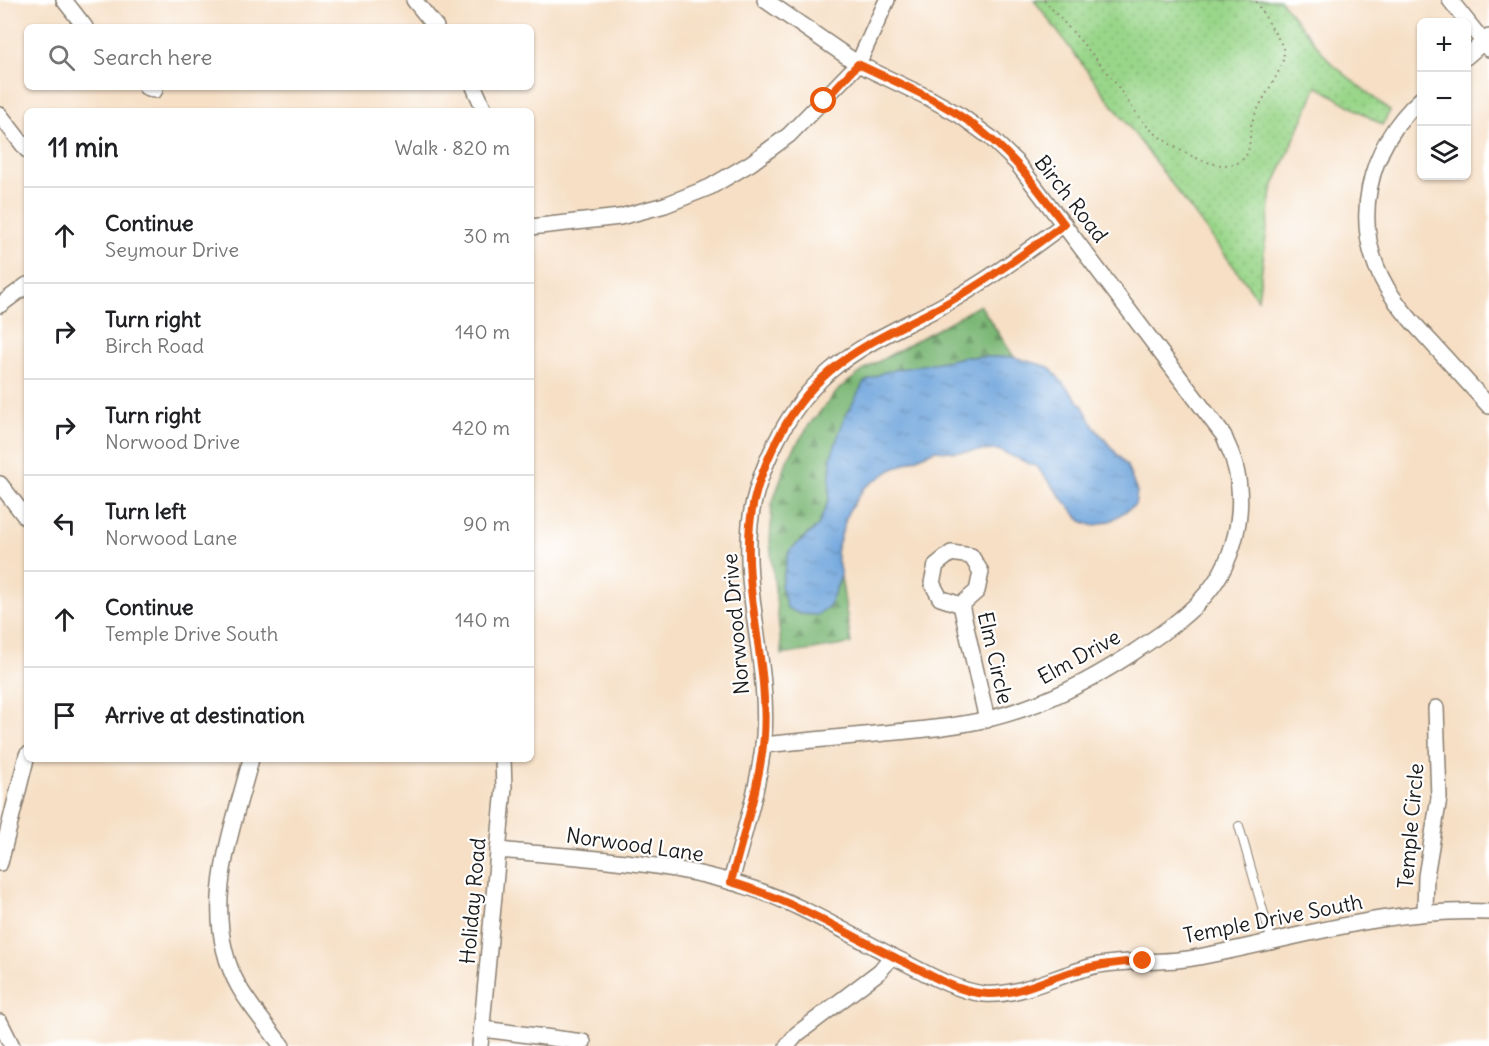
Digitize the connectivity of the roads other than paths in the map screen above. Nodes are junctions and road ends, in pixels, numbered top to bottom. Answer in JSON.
{"nodes":[{"id":1,"x":64,"y":0,"type":"edge"},
{"id":2,"x":414,"y":0,"type":"edge"},
{"id":3,"x":765,"y":0,"type":"edge"},
{"id":4,"x":887,"y":0,"type":"edge"},
{"id":5,"x":1450,"y":0,"type":"edge"},
{"id":6,"x":83,"y":24,"type":"edge"},
{"id":7,"x":433,"y":24,"type":"edge"},
{"id":8,"x":1487,"y":43,"type":"edge"},
{"id":9,"x":1471,"y":54,"type":"edge"},
{"id":10,"x":858,"y":64,"type":"junction"},
{"id":11,"x":475,"y":90,"type":"edge"},
{"id":12,"x":1417,"y":103,"type":"edge"},
{"id":13,"x":484,"y":108,"type":"edge"},
{"id":14,"x":0,"y":115,"type":"edge"},
{"id":15,"x":24,"y":146,"type":"edge"},
{"id":16,"x":1064,"y":224,"type":"junction"},
{"id":17,"x":534,"y":227,"type":"edge"},
{"id":18,"x":24,"y":287,"type":"edge"},
{"id":19,"x":0,"y":305,"type":"edge"},
{"id":20,"x":1489,"y":405,"type":"edge"},
{"id":21,"x":1209,"y":415,"type":"joint"},
{"id":22,"x":0,"y":484,"type":"edge"},
{"id":23,"x":24,"y":515,"type":"edge"},
{"id":24,"x":961,"y":605,"type":"dead end"},
{"id":25,"x":1436,"y":708,"type":"dead end"},
{"id":26,"x":987,"y":720,"type":"junction"},
{"id":27,"x":762,"y":745,"type":"junction"},
{"id":28,"x":25,"y":762,"type":"edge"},
{"id":29,"x":250,"y":762,"type":"edge"},
{"id":30,"x":504,"y":762,"type":"edge"},
{"id":31,"x":1239,"y":826,"type":"dead end"},
{"id":32,"x":498,"y":850,"type":"junction"},
{"id":33,"x":0,"y":863,"type":"edge"},
{"id":34,"x":731,"y":882,"type":"junction"},
{"id":35,"x":1425,"y":912,"type":"junction"},
{"id":36,"x":1489,"y":912,"type":"edge"},
{"id":37,"x":1272,"y":942,"type":"junction"},
{"id":38,"x":892,"y":956,"type":"junction"},
{"id":39,"x":0,"y":1022,"type":"edge"},
{"id":40,"x":483,"y":1029,"type":"junction"},
{"id":41,"x":583,"y":1042,"type":"dead end"},
{"id":42,"x":12,"y":1046,"type":"edge"},
{"id":43,"x":282,"y":1046,"type":"edge"},
{"id":44,"x":480,"y":1046,"type":"edge"},
{"id":45,"x":786,"y":1046,"type":"edge"}],
"edges":[{"from":1,"to":6,"type":"street"},
{"from":2,"to":7,"type":"street"},
{"from":3,"to":10,"type":"street","name":"Birch Road"},
{"from":4,"to":10,"type":"street"},
{"from":5,"to":8,"type":"street"},
{"from":8,"to":9,"type":"street"},
{"from":10,"to":16,"type":"street","name":"Birch Road"},
{"from":10,"to":17,"type":"street"},
{"from":11,"to":13,"type":"street"},
{"from":12,"to":20,"type":"street"},
{"from":14,"to":15,"type":"street"},
{"from":16,"to":21,"type":"street","name":"Birch Road"},
{"from":16,"to":27,"type":"street","name":"Norwood Drive"},
{"from":18,"to":19,"type":"street"},
{"from":21,"to":26,"type":"street","name":"Elm Drive"},
{"from":22,"to":23,"type":"street"},
{"from":24,"to":26,"type":"street","name":"Elm Circle"},
{"from":25,"to":35,"type":"street","name":"Temple Circle"},
{"from":26,"to":27,"type":"street","name":"Elm Drive"},
{"from":27,"to":34,"type":"street","name":"Norwood Drive"},
{"from":28,"to":33,"type":"street"},
{"from":29,"to":43,"type":"street"},
{"from":30,"to":32,"type":"street","name":"Holiday Road"},
{"from":31,"to":37,"type":"lane"},
{"from":32,"to":34,"type":"street","name":"Norwood Lane"},
{"from":32,"to":40,"type":"street","name":"Holiday Road"},
{"from":34,"to":38,"type":"street","name":"Norwood Lane"},
{"from":35,"to":36,"type":"street","name":"Temple Drive South"},
{"from":35,"to":37,"type":"street","name":"Temple Drive South"},
{"from":37,"to":38,"type":"street","name":"Temple Drive South"},
{"from":38,"to":45,"type":"street"},
{"from":39,"to":42,"type":"street"},
{"from":40,"to":41,"type":"street"},
{"from":40,"to":44,"type":"street","name":"Holiday Road"}]}
